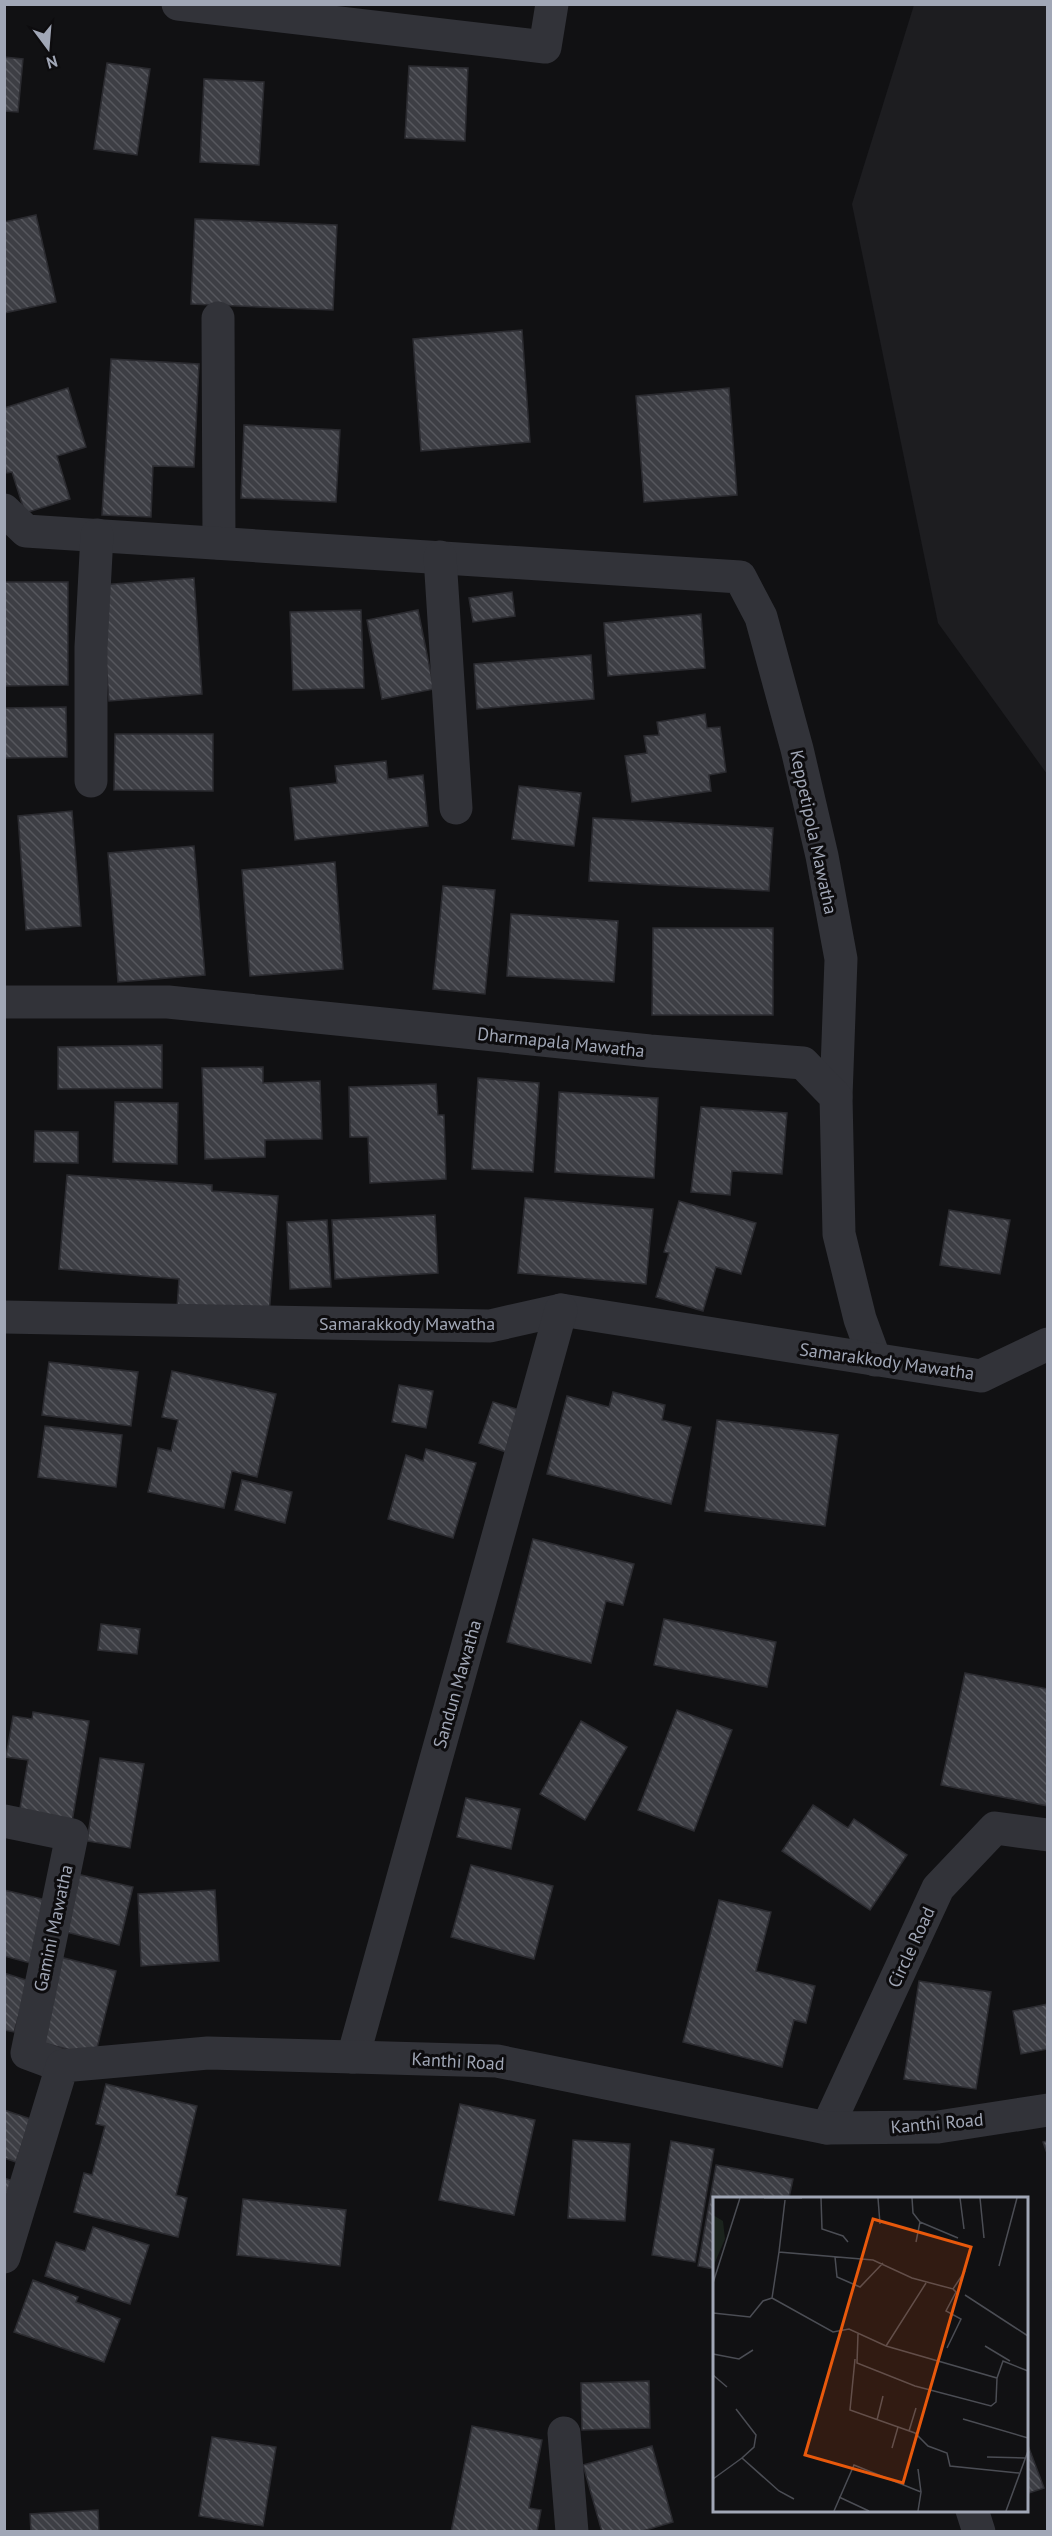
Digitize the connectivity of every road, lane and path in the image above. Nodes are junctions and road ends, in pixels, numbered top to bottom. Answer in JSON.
{"nodes":[{"id":1,"x":178,"y":4,"type":"edge"},
{"id":2,"x":552,"y":4,"type":"edge"},
{"id":3,"x":218,"y":318,"type":"dead end"},
{"id":4,"x":4,"y":510,"type":"edge"},
{"id":5,"x":97,"y":535,"type":"junction"},
{"id":6,"x":219,"y":543,"type":"junction"},
{"id":7,"x":440,"y":557,"type":"junction"},
{"id":8,"x":91,"y":781,"type":"dead end"},
{"id":9,"x":456,"y":808,"type":"dead end"},
{"id":10,"x":4,"y":1002,"type":"edge"},
{"id":11,"x":836,"y":1097,"type":"junction"},
{"id":12,"x":561,"y":1310,"type":"junction"},
{"id":13,"x":4,"y":1317,"type":"edge"},
{"id":14,"x":1047,"y":1344,"type":"edge"},
{"id":15,"x":875,"y":1360,"type":"junction"},
{"id":16,"x":4,"y":1821,"type":"edge"},
{"id":17,"x":1047,"y":1835,"type":"edge"},
{"id":18,"x":353,"y":2057,"type":"junction"},
{"id":19,"x":62,"y":2066,"type":"junction"},
{"id":20,"x":1047,"y":2110,"type":"edge"},
{"id":21,"x":827,"y":2128,"type":"junction"},
{"id":22,"x":4,"y":2257,"type":"edge"},
{"id":23,"x":564,"y":2433,"type":"dead end"},
{"id":24,"x":972,"y":2512,"type":"edge"},
{"id":25,"x":572,"y":2532,"type":"edge"},
{"id":26,"x":979,"y":2532,"type":"edge"}],
"edges":[{"from":1,"to":2,"type":"street"},
{"from":3,"to":6,"type":"street"},
{"from":4,"to":5,"type":"street"},
{"from":5,"to":6,"type":"street"},
{"from":5,"to":8,"type":"street"},
{"from":6,"to":7,"type":"street"},
{"from":7,"to":9,"type":"street"},
{"from":7,"to":11,"type":"street","name":"Keppetipola Mawatha"},
{"from":10,"to":11,"type":"street","name":"Dharmapala Mawatha"},
{"from":11,"to":15,"type":"street"},
{"from":12,"to":13,"type":"street","name":"Samarakkody Mawatha"},
{"from":12,"to":15,"type":"street","name":"Samarakkody Mawatha"},
{"from":12,"to":18,"type":"street","name":"Sandun Mawatha"},
{"from":14,"to":15,"type":"street","name":"Samarakkody Mawatha"},
{"from":16,"to":19,"type":"street","name":"Gamini Mawatha"},
{"from":17,"to":21,"type":"street","name":"Circle Road"},
{"from":18,"to":19,"type":"street","name":"Kanthi Road"},
{"from":18,"to":21,"type":"street","name":"Kanthi Road"},
{"from":19,"to":22,"type":"street"},
{"from":20,"to":21,"type":"street","name":"Kanthi Road"},
{"from":23,"to":25,"type":"street"},
{"from":24,"to":26,"type":"street"}]}
